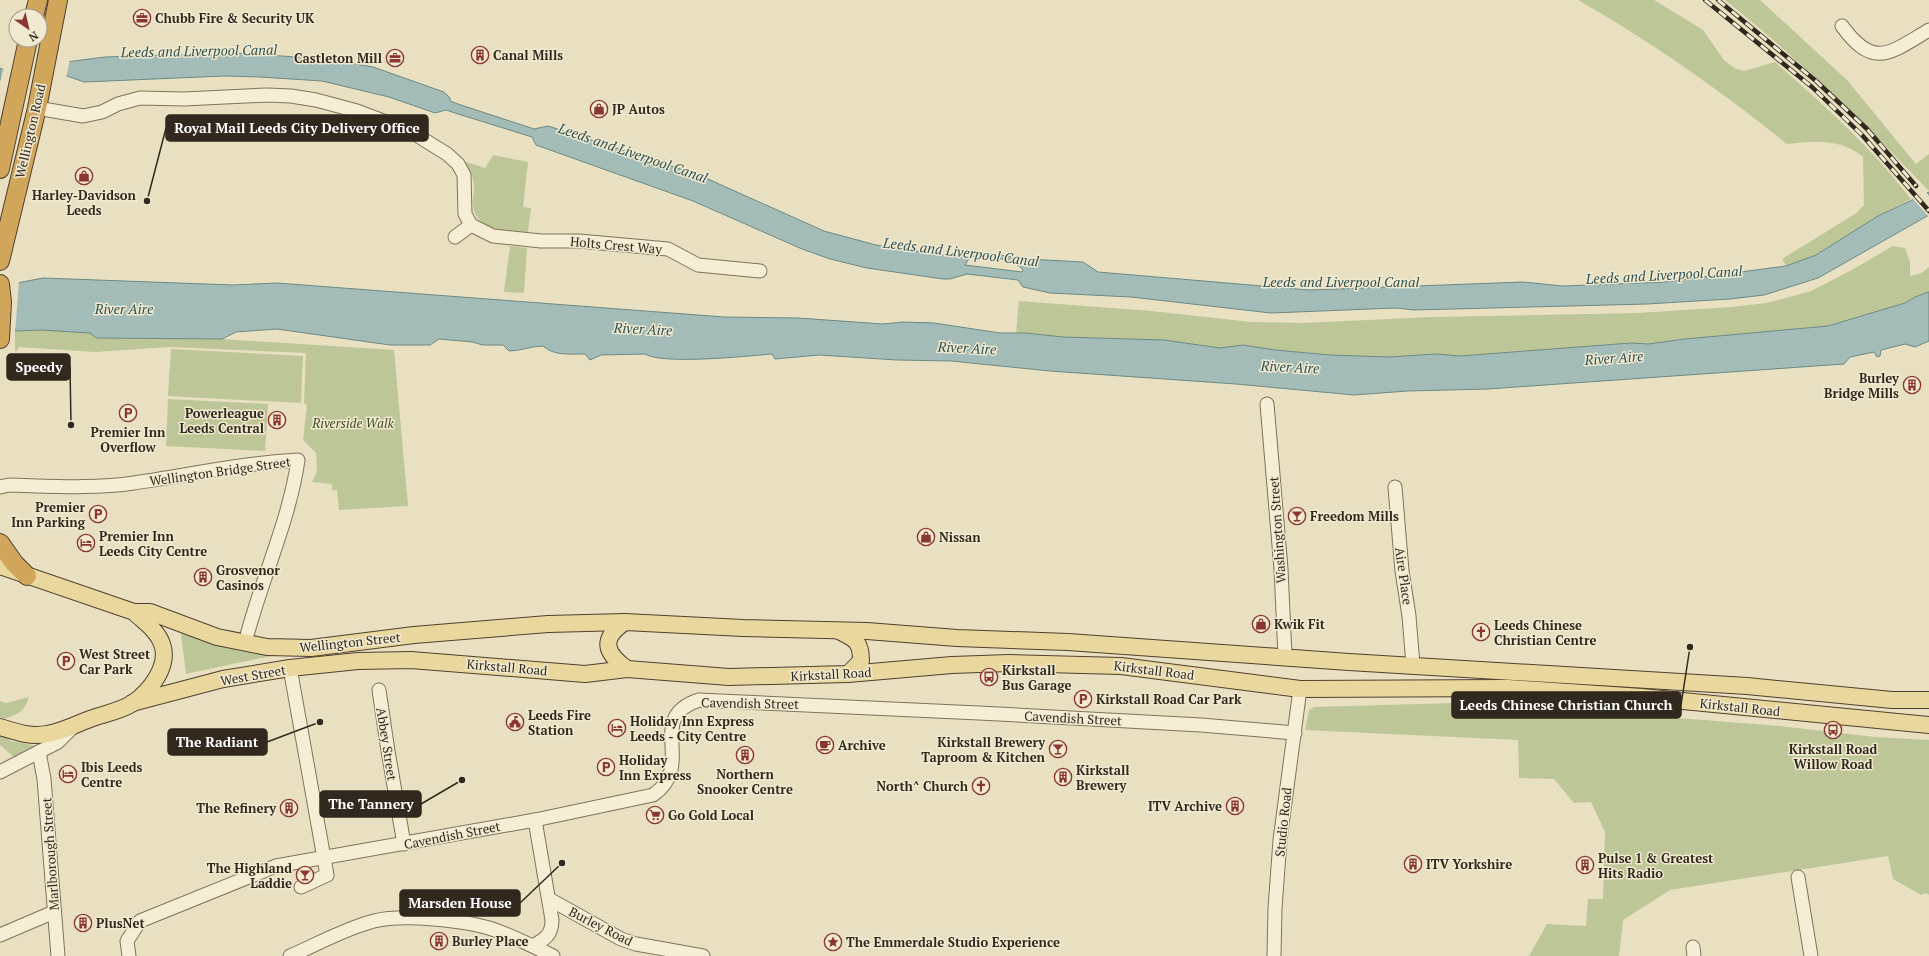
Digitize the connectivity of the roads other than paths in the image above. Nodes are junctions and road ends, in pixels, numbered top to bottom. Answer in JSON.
{"nodes":[{"id":1,"x":58,"y":0,"type":"edge"},
{"id":2,"x":1842,"y":26,"type":"dead end"},
{"id":3,"x":1929,"y":30,"type":"edge"},
{"id":4,"x":26,"y":48,"type":"edge"},
{"id":5,"x":37,"y":108,"type":"junction"},
{"id":6,"x":2,"y":142,"type":"edge"},
{"id":7,"x":0,"y":169,"type":"edge"},
{"id":8,"x":471,"y":225,"type":"junction"},
{"id":9,"x":455,"y":237,"type":"dead end"},
{"id":10,"x":0,"y":261,"type":"edge"},
{"id":11,"x":760,"y":271,"type":"dead end"},
{"id":12,"x":0,"y":284,"type":"edge"},
{"id":13,"x":0,"y":339,"type":"edge"},
{"id":14,"x":1267,"y":404,"type":"dead end"},
{"id":15,"x":0,"y":487,"type":"edge"},
{"id":16,"x":1395,"y":487,"type":"dead end"},
{"id":17,"x":0,"y":543,"type":"edge"},
{"id":18,"x":10,"y":572,"type":"edge"},
{"id":19,"x":134,"y":612,"type":"junction"},
{"id":20,"x":625,"y":622,"type":"junction"},
{"id":21,"x":837,"y":630,"type":"junction"},
{"id":22,"x":427,"y":634,"type":"joint"},
{"id":23,"x":245,"y":643,"type":"junction"},
{"id":24,"x":1238,"y":654,"type":"junction"},
{"id":25,"x":1285,"y":656,"type":"junction"},
{"id":26,"x":378,"y":660,"type":"joint"},
{"id":27,"x":1349,"y":662,"type":"junction"},
{"id":28,"x":1413,"y":665,"type":"junction"},
{"id":29,"x":290,"y":668,"type":"junction"},
{"id":30,"x":627,"y":670,"type":"junction"},
{"id":31,"x":848,"y":674,"type":"junction"},
{"id":32,"x":1234,"y":680,"type":"junction"},
{"id":33,"x":1300,"y":689,"type":"junction"},
{"id":34,"x":1356,"y":689,"type":"junction"},
{"id":35,"x":379,"y":690,"type":"dead end"},
{"id":36,"x":1929,"y":700,"type":"edge"},
{"id":37,"x":132,"y":703,"type":"junction"},
{"id":38,"x":75,"y":726,"type":"junction"},
{"id":39,"x":1929,"y":726,"type":"edge"},
{"id":40,"x":0,"y":727,"type":"edge"},
{"id":41,"x":1295,"y":733,"type":"junction"},
{"id":42,"x":39,"y":752,"type":"junction"},
{"id":43,"x":0,"y":772,"type":"edge"},
{"id":44,"x":535,"y":820,"type":"junction"},
{"id":45,"x":404,"y":844,"type":"junction"},
{"id":46,"x":323,"y":858,"type":"junction"},
{"id":47,"x":1798,"y":877,"type":"dead end"},
{"id":48,"x":301,"y":887,"type":"dead end"},
{"id":49,"x":549,"y":899,"type":"junction"},
{"id":50,"x":54,"y":912,"type":"junction"},
{"id":51,"x":0,"y":935,"type":"edge"},
{"id":52,"x":533,"y":946,"type":"junction"},
{"id":53,"x":58,"y":956,"type":"edge"},
{"id":54,"x":129,"y":956,"type":"edge"},
{"id":55,"x":290,"y":956,"type":"edge"},
{"id":56,"x":553,"y":956,"type":"edge"},
{"id":57,"x":702,"y":956,"type":"edge"},
{"id":58,"x":1274,"y":956,"type":"edge"},
{"id":59,"x":1811,"y":956,"type":"edge"}],
"edges":[{"from":1,"to":5,"type":"highway","name":"Wellington Road"},
{"from":2,"to":3,"type":"street"},
{"from":4,"to":6,"type":"highway","name":"Wellington Road"},
{"from":5,"to":8,"type":"street"},
{"from":5,"to":10,"type":"highway","name":"Wellington Road"},
{"from":6,"to":7,"type":"highway","name":"Wellington Road"},
{"from":8,"to":9,"type":"street"},
{"from":8,"to":11,"type":"street","name":"Holts Crest Way"},
{"from":12,"to":13,"type":"highway"},
{"from":14,"to":25,"type":"street","name":"Washington Street"},
{"from":15,"to":23,"type":"street","name":"Wellington Bridge Street"},
{"from":16,"to":28,"type":"street","name":"Aire Place"},
{"from":17,"to":18,"type":"highway"},
{"from":18,"to":19,"type":"main road"},
{"from":19,"to":23,"type":"main road","name":"Wellington Street"},
{"from":19,"to":37,"type":"main road"},
{"from":20,"to":21,"type":"main road","name":"Kirkstall Road"},
{"from":20,"to":22,"type":"main road","name":"Kirkstall Road"},
{"from":20,"to":30,"type":"main road"},
{"from":21,"to":24,"type":"main road","name":"Kirkstall Road"},
{"from":21,"to":31,"type":"main road"},
{"from":22,"to":23,"type":"main road","name":"Wellington Street"},
{"from":24,"to":25,"type":"main road","name":"Kirkstall Road"},
{"from":24,"to":32,"type":"main road"},
{"from":25,"to":27,"type":"main road","name":"Kirkstall Road"},
{"from":26,"to":29,"type":"main road","name":"West Street"},
{"from":26,"to":30,"type":"main road","name":"Kirkstall Road"},
{"from":27,"to":28,"type":"main road","name":"Kirkstall Road"},
{"from":27,"to":34,"type":"main road"},
{"from":28,"to":36,"type":"main road","name":"Kirkstall Road"},
{"from":29,"to":37,"type":"main road","name":"West Street"},
{"from":29,"to":46,"type":"street"},
{"from":30,"to":31,"type":"main road","name":"Kirkstall Road"},
{"from":31,"to":32,"type":"main road","name":"Kirkstall Road"},
{"from":32,"to":33,"type":"main road","name":"Kirkstall Road"},
{"from":33,"to":34,"type":"main road","name":"Kirkstall Road"},
{"from":33,"to":41,"type":"street","name":"Studio Road"},
{"from":34,"to":39,"type":"main road","name":"Kirkstall Road"},
{"from":35,"to":45,"type":"street","name":"Abbey Street"},
{"from":37,"to":38,"type":"main road"},
{"from":38,"to":40,"type":"main road"},
{"from":38,"to":42,"type":"street"},
{"from":41,"to":44,"type":"street","name":"Cavendish Street"},
{"from":41,"to":58,"type":"street","name":"Studio Road"},
{"from":42,"to":43,"type":"street"},
{"from":42,"to":50,"type":"street","name":"Marlborough Street"},
{"from":44,"to":45,"type":"street","name":"Cavendish Street"},
{"from":44,"to":49,"type":"street"},
{"from":45,"to":46,"type":"street","name":"Cavendish Street"},
{"from":46,"to":48,"type":"street"},
{"from":46,"to":54,"type":"street","name":"Cavendish Street"},
{"from":47,"to":59,"type":"street"},
{"from":49,"to":52,"type":"street"},
{"from":49,"to":57,"type":"street","name":"Burley Road"},
{"from":50,"to":51,"type":"street"},
{"from":50,"to":53,"type":"street","name":"Marlborough Street"},
{"from":52,"to":55,"type":"street"},
{"from":52,"to":56,"type":"street"}]}
